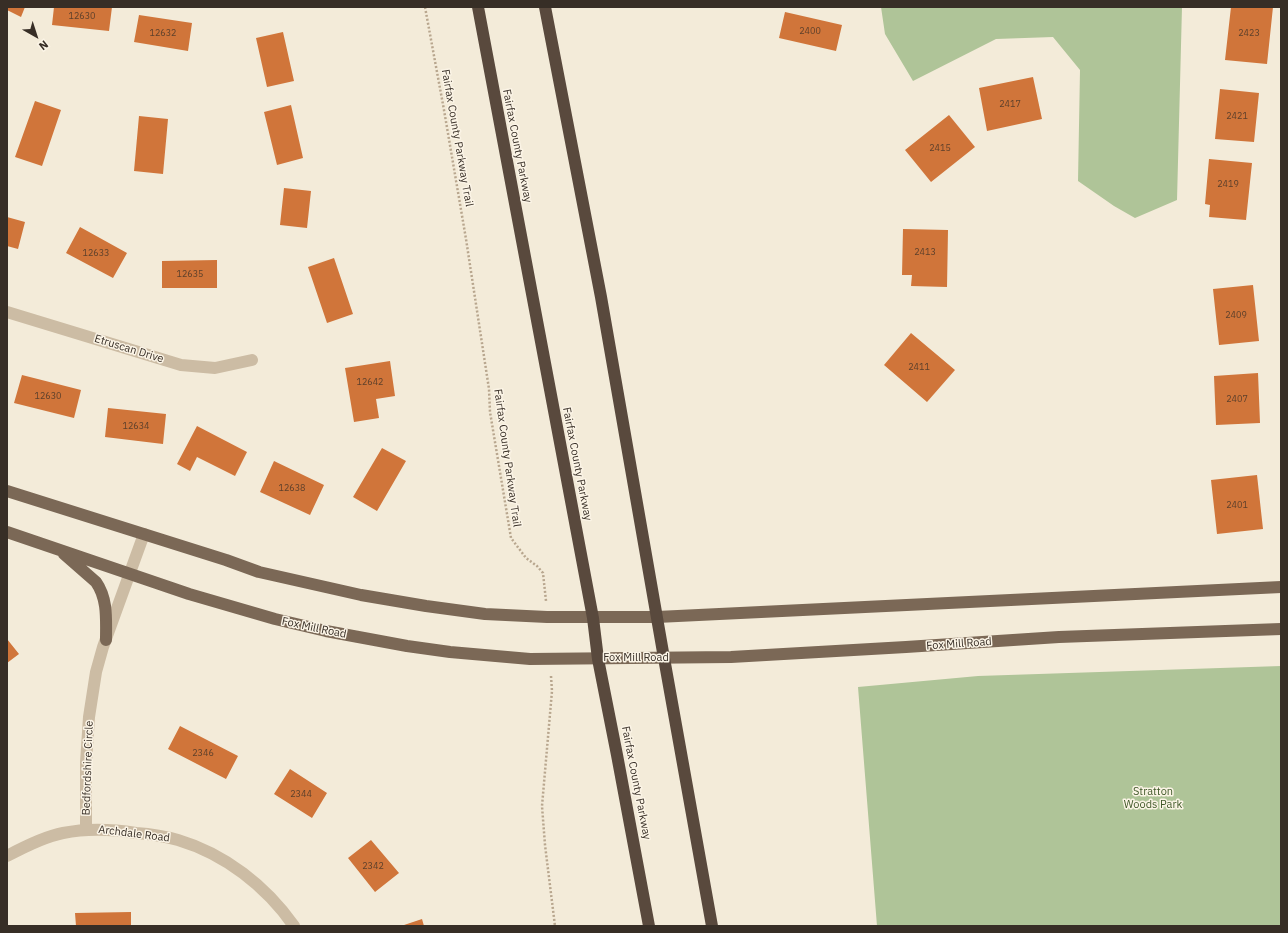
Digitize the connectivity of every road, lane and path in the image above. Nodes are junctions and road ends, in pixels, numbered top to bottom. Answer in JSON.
{"nodes":[{"id":1,"x":425,"y":7,"type":"edge"},
{"id":2,"x":478,"y":7,"type":"edge"},
{"id":3,"x":545,"y":7,"type":"edge"},
{"id":4,"x":7,"y":312,"type":"edge"},
{"id":5,"x":252,"y":360,"type":"dead end"},
{"id":6,"x":7,"y":492,"type":"edge"},
{"id":7,"x":7,"y":532,"type":"edge"},
{"id":8,"x":144,"y":534,"type":"junction"},
{"id":9,"x":58,"y":549,"type":"junction"},
{"id":10,"x":130,"y":574,"type":"junction"},
{"id":11,"x":1281,"y":587,"type":"edge"},
{"id":12,"x":547,"y":617,"type":"junction"},
{"id":13,"x":657,"y":617,"type":"junction"},
{"id":14,"x":593,"y":618,"type":"junction"},
{"id":15,"x":1281,"y":629,"type":"edge"},
{"id":16,"x":106,"y":640,"type":"junction"},
{"id":17,"x":598,"y":658,"type":"junction"},
{"id":18,"x":664,"y":658,"type":"junction"},
{"id":19,"x":550,"y":660,"type":"junction"},
{"id":20,"x":86,"y":829,"type":"junction"},
{"id":21,"x":7,"y":856,"type":"edge"},
{"id":22,"x":294,"y":926,"type":"edge"},
{"id":23,"x":555,"y":926,"type":"edge"},
{"id":24,"x":649,"y":926,"type":"edge"},
{"id":25,"x":712,"y":926,"type":"edge"}],
"edges":[{"from":1,"to":12,"type":"path","name":"Fairfax County Parkway Trail"},
{"from":2,"to":14,"type":"highway","name":"Fairfax County Parkway"},
{"from":3,"to":13,"type":"highway"},
{"from":4,"to":5,"type":"street","name":"Etruscan Drive"},
{"from":6,"to":8,"type":"main road"},
{"from":7,"to":9,"type":"main road","name":"Fox Mill Road"},
{"from":8,"to":10,"type":"street","name":"Bedfordshire Circle"},
{"from":8,"to":12,"type":"main road"},
{"from":9,"to":10,"type":"main road","name":"Fox Mill Road"},
{"from":9,"to":16,"type":"main road"},
{"from":10,"to":16,"type":"street","name":"Bedfordshire Circle"},
{"from":10,"to":19,"type":"main road","name":"Fox Mill Road"},
{"from":11,"to":13,"type":"main road"},
{"from":12,"to":14,"type":"main road"},
{"from":13,"to":14,"type":"main road"},
{"from":13,"to":18,"type":"highway"},
{"from":14,"to":17,"type":"highway","name":"Fairfax County Parkway"},
{"from":15,"to":18,"type":"main road","name":"Fox Mill Road"},
{"from":16,"to":20,"type":"street","name":"Bedfordshire Circle"},
{"from":17,"to":18,"type":"main road","name":"Fox Mill Road"},
{"from":17,"to":19,"type":"main road","name":"Fox Mill Road"},
{"from":17,"to":24,"type":"highway","name":"Fairfax County Parkway"},
{"from":18,"to":25,"type":"highway"},
{"from":19,"to":23,"type":"path"},
{"from":20,"to":21,"type":"street","name":"Bedfordshire Circle"},
{"from":20,"to":22,"type":"street","name":"Archdale Road"}]}
